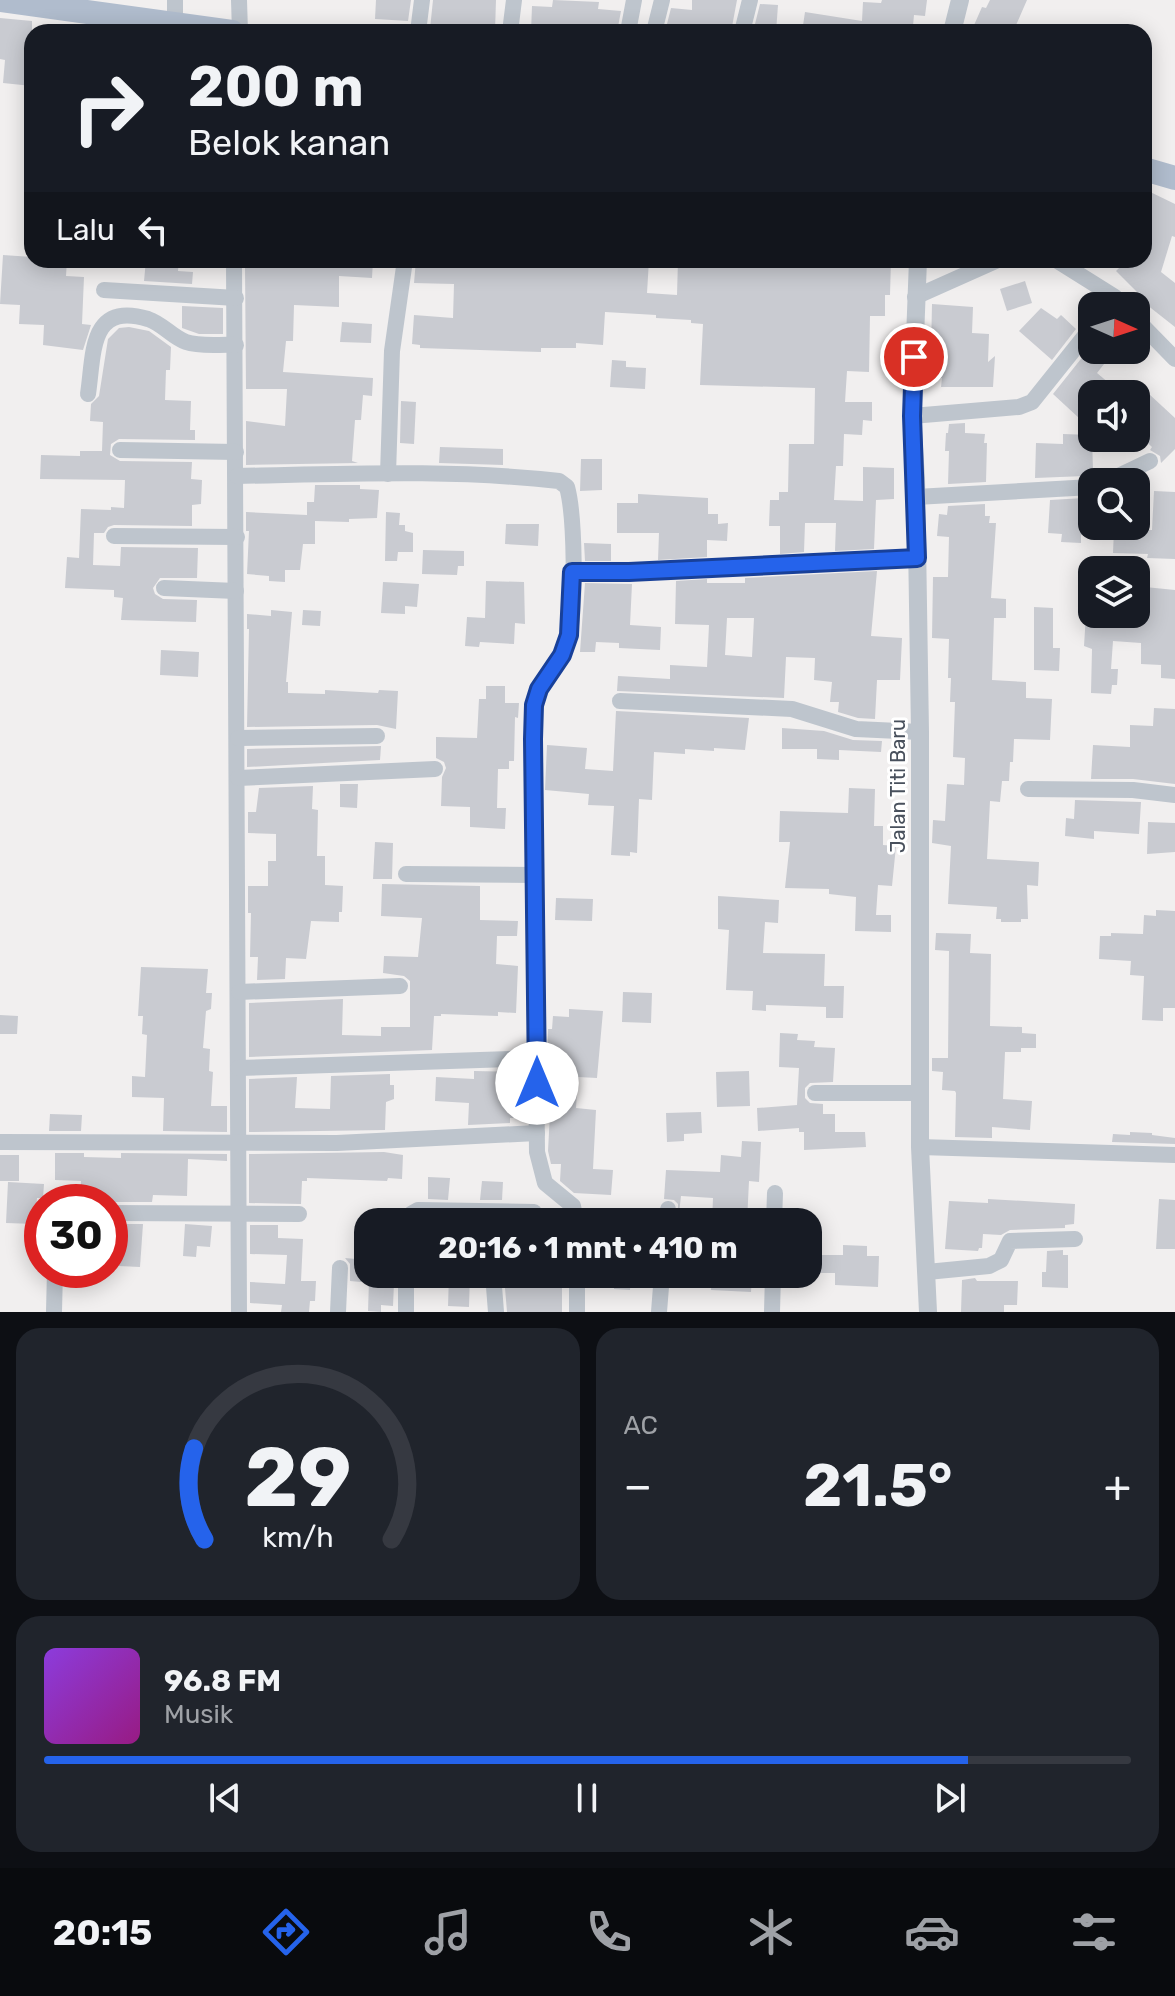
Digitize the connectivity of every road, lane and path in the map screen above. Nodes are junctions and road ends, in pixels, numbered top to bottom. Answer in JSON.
{"nodes":[{"id":1,"x":175,"y":0,"type":"edge"},
{"id":2,"x":239,"y":0,"type":"edge"},
{"id":3,"x":422,"y":0,"type":"edge"},
{"id":4,"x":514,"y":0,"type":"edge"},
{"id":5,"x":634,"y":0,"type":"edge"},
{"id":6,"x":662,"y":0,"type":"edge"},
{"id":7,"x":750,"y":0,"type":"edge"},
{"id":8,"x":960,"y":0,"type":"edge"},
{"id":9,"x":7,"y":1,"type":"edge"},
{"id":10,"x":85,"y":6,"type":"edge"},
{"id":11,"x":170,"y":24,"type":"edge"},
{"id":12,"x":175,"y":24,"type":"edge"},
{"id":13,"x":240,"y":24,"type":"edge"},
{"id":14,"x":419,"y":24,"type":"edge"},
{"id":15,"x":511,"y":24,"type":"edge"},
{"id":16,"x":630,"y":24,"type":"edge"},
{"id":17,"x":656,"y":24,"type":"edge"},
{"id":18,"x":744,"y":24,"type":"edge"},
{"id":19,"x":954,"y":24,"type":"edge"},
{"id":20,"x":1152,"y":171,"type":"edge"},
{"id":21,"x":1175,"y":178,"type":"edge"},
{"id":22,"x":234,"y":268,"type":"edge"},
{"id":23,"x":404,"y":268,"type":"edge"},
{"id":24,"x":917,"y":268,"type":"edge"},
{"id":25,"x":980,"y":268,"type":"edge"},
{"id":26,"x":1067,"y":268,"type":"edge"},
{"id":27,"x":104,"y":290,"type":"dead end"},
{"id":28,"x":1100,"y":292,"type":"edge"},
{"id":29,"x":915,"y":297,"type":"junction"},
{"id":30,"x":236,"y":298,"type":"junction"},
{"id":31,"x":1150,"y":333,"type":"edge"},
{"id":32,"x":1078,"y":344,"type":"edge"},
{"id":33,"x":236,"y":345,"type":"junction"},
{"id":34,"x":1175,"y":359,"type":"edge"},
{"id":35,"x":88,"y":394,"type":"dead end"},
{"id":36,"x":912,"y":416,"type":"junction"},
{"id":37,"x":120,"y":450,"type":"dead end"},
{"id":38,"x":236,"y":452,"type":"junction"},
{"id":39,"x":1150,"y":461,"type":"dead end"},
{"id":40,"x":1135,"y":468,"type":"edge"},
{"id":41,"x":388,"y":474,"type":"junction"},
{"id":42,"x":237,"y":476,"type":"junction"},
{"id":43,"x":1078,"y":488,"type":"edge"},
{"id":44,"x":916,"y":497,"type":"junction"},
{"id":45,"x":114,"y":536,"type":"dead end"},
{"id":46,"x":237,"y":537,"type":"junction"},
{"id":47,"x":917,"y":558,"type":"junction"},
{"id":48,"x":572,"y":572,"type":"junction"},
{"id":49,"x":164,"y":588,"type":"dead end"},
{"id":50,"x":236,"y":591,"type":"junction"},
{"id":51,"x":620,"y":701,"type":"dead end"},
{"id":52,"x":920,"y":732,"type":"junction"},
{"id":53,"x":377,"y":736,"type":"dead end"},
{"id":54,"x":238,"y":738,"type":"junction"},
{"id":55,"x":435,"y":769,"type":"dead end"},
{"id":56,"x":238,"y":778,"type":"junction"},
{"id":57,"x":1028,"y":789,"type":"dead end"},
{"id":58,"x":1175,"y":795,"type":"edge"},
{"id":59,"x":406,"y":874,"type":"dead end"},
{"id":60,"x":536,"y":875,"type":"junction"},
{"id":61,"x":400,"y":986,"type":"dead end"},
{"id":62,"x":239,"y":992,"type":"junction"},
{"id":63,"x":537,"y":1058,"type":"junction"},
{"id":64,"x":238,"y":1068,"type":"junction"},
{"id":65,"x":815,"y":1093,"type":"dead end"},
{"id":66,"x":920,"y":1093,"type":"junction"},
{"id":67,"x":537,"y":1133,"type":"junction"},
{"id":68,"x":0,"y":1142,"type":"edge"},
{"id":69,"x":237,"y":1143,"type":"junction"},
{"id":70,"x":920,"y":1147,"type":"junction"},
{"id":71,"x":1175,"y":1155,"type":"edge"},
{"id":72,"x":775,"y":1193,"type":"dead end"},
{"id":73,"x":573,"y":1208,"type":"edge"},
{"id":74,"x":774,"y":1208,"type":"edge"},
{"id":75,"x":128,"y":1213,"type":"edge"},
{"id":76,"x":299,"y":1214,"type":"dead end"},
{"id":77,"x":240,"y":1215,"type":"junction"},
{"id":78,"x":1075,"y":1239,"type":"dead end"},
{"id":79,"x":340,"y":1268,"type":"dead end"},
{"id":80,"x":927,"y":1272,"type":"junction"},
{"id":81,"x":55,"y":1288,"type":"edge"},
{"id":82,"x":406,"y":1288,"type":"edge"},
{"id":83,"x":494,"y":1288,"type":"edge"},
{"id":84,"x":577,"y":1288,"type":"edge"},
{"id":85,"x":661,"y":1288,"type":"edge"},
{"id":86,"x":773,"y":1288,"type":"edge"},
{"id":87,"x":54,"y":1312,"type":"edge"},
{"id":88,"x":239,"y":1312,"type":"edge"},
{"id":89,"x":338,"y":1312,"type":"edge"},
{"id":90,"x":406,"y":1312,"type":"edge"},
{"id":91,"x":496,"y":1312,"type":"edge"},
{"id":92,"x":577,"y":1312,"type":"edge"},
{"id":93,"x":659,"y":1312,"type":"edge"},
{"id":94,"x":772,"y":1312,"type":"edge"},
{"id":95,"x":928,"y":1312,"type":"edge"}],
"edges":[{"from":1,"to":12,"type":"street"},
{"from":2,"to":13,"type":"street"},
{"from":3,"to":14,"type":"street"},
{"from":4,"to":15,"type":"street"},
{"from":5,"to":16,"type":"street"},
{"from":6,"to":17,"type":"street"},
{"from":7,"to":18,"type":"street"},
{"from":8,"to":19,"type":"street"},
{"from":9,"to":10,"type":"main road"},
{"from":10,"to":11,"type":"main road"},
{"from":20,"to":21,"type":"main road"},
{"from":22,"to":30,"type":"street"},
{"from":23,"to":41,"type":"street"},
{"from":24,"to":29,"type":"street","name":"Jalan Titi Baru"},
{"from":25,"to":29,"type":"street"},
{"from":26,"to":28,"type":"street"},
{"from":27,"to":30,"type":"street"},
{"from":29,"to":36,"type":"street","name":"Jalan Titi Baru"},
{"from":30,"to":33,"type":"street"},
{"from":31,"to":34,"type":"street"},
{"from":32,"to":36,"type":"street"},
{"from":33,"to":35,"type":"street"},
{"from":33,"to":38,"type":"street"},
{"from":36,"to":44,"type":"street","name":"Jalan Titi Baru"},
{"from":37,"to":38,"type":"street"},
{"from":38,"to":42,"type":"street"},
{"from":39,"to":40,"type":"street"},
{"from":41,"to":42,"type":"street"},
{"from":41,"to":48,"type":"street"},
{"from":42,"to":46,"type":"street"},
{"from":43,"to":44,"type":"street"},
{"from":44,"to":47,"type":"street","name":"Jalan Titi Baru"},
{"from":45,"to":46,"type":"street"},
{"from":46,"to":50,"type":"street"},
{"from":47,"to":48,"type":"street"},
{"from":47,"to":52,"type":"street","name":"Jalan Titi Baru"},
{"from":48,"to":60,"type":"street"},
{"from":49,"to":50,"type":"street"},
{"from":50,"to":54,"type":"street"},
{"from":51,"to":52,"type":"street"},
{"from":52,"to":66,"type":"street","name":"Jalan Titi Baru"},
{"from":53,"to":54,"type":"street"},
{"from":54,"to":56,"type":"street"},
{"from":55,"to":56,"type":"street"},
{"from":56,"to":62,"type":"street"},
{"from":57,"to":58,"type":"street"},
{"from":59,"to":60,"type":"street"},
{"from":60,"to":63,"type":"street"},
{"from":61,"to":62,"type":"street"},
{"from":62,"to":64,"type":"street"},
{"from":63,"to":64,"type":"street"},
{"from":63,"to":67,"type":"street"},
{"from":64,"to":69,"type":"street"},
{"from":65,"to":66,"type":"street"},
{"from":66,"to":70,"type":"street","name":"Jalan Titi Baru"},
{"from":67,"to":69,"type":"street"},
{"from":67,"to":73,"type":"street"},
{"from":68,"to":69,"type":"street"},
{"from":69,"to":77,"type":"street"},
{"from":70,"to":71,"type":"street"},
{"from":70,"to":80,"type":"street","name":"Jalan Titi Baru"},
{"from":72,"to":74,"type":"street"},
{"from":75,"to":77,"type":"street"},
{"from":76,"to":77,"type":"street"},
{"from":77,"to":88,"type":"street"},
{"from":78,"to":80,"type":"street"},
{"from":79,"to":89,"type":"street"},
{"from":80,"to":95,"type":"street","name":"Jalan Titi Baru"},
{"from":81,"to":87,"type":"street"},
{"from":82,"to":90,"type":"street"},
{"from":83,"to":91,"type":"street"},
{"from":84,"to":92,"type":"street"},
{"from":85,"to":93,"type":"street"},
{"from":86,"to":94,"type":"street"}]}
